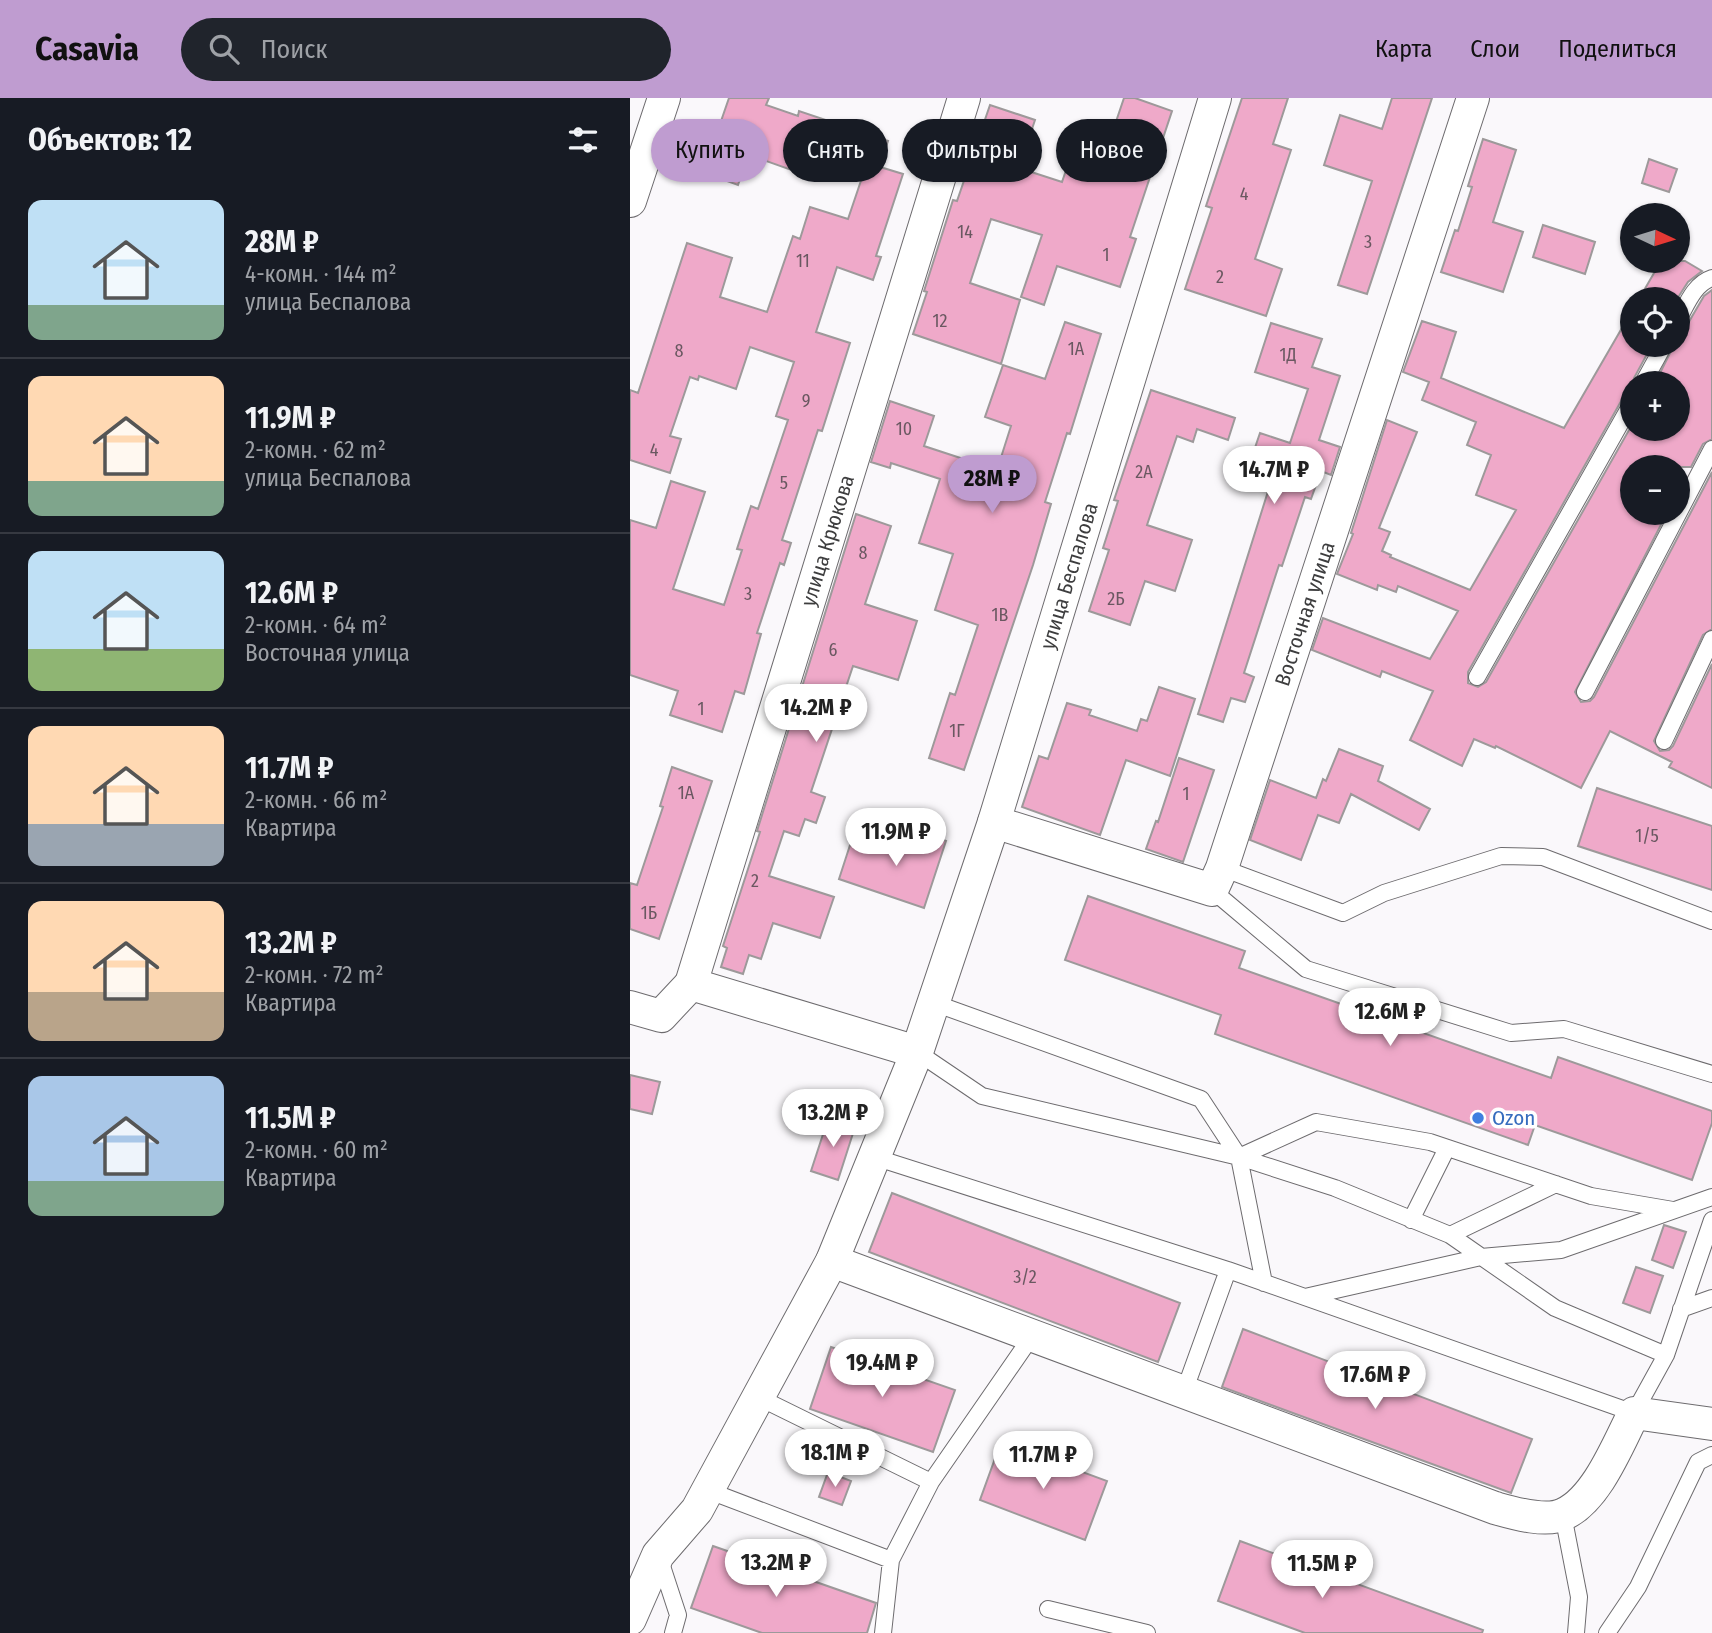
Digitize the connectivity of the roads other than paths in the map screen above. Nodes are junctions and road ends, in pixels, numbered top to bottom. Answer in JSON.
{"nodes":[{"id":1,"x":664,"y":98,"type":"edge"},
{"id":2,"x":964,"y":98,"type":"edge"},
{"id":3,"x":1215,"y":98,"type":"edge"},
{"id":4,"x":1473,"y":98,"type":"edge"},
{"id":5,"x":630,"y":201,"type":"edge"},
{"id":6,"x":1712,"y":278,"type":"edge"},
{"id":7,"x":1690,"y":299,"type":"edge"},
{"id":8,"x":1620,"y":424,"type":"edge"},
{"id":9,"x":1712,"y":449,"type":"edge"},
{"id":10,"x":1712,"y":639,"type":"edge"},
{"id":11,"x":1477,"y":677,"type":"dead end"},
{"id":12,"x":1586,"y":692,"type":"dead end"},
{"id":13,"x":1664,"y":741,"type":"dead end"},
{"id":14,"x":994,"y":822,"type":"junction"},
{"id":15,"x":1217,"y":879,"type":"junction"},
{"id":16,"x":1712,"y":921,"type":"edge"},
{"id":17,"x":691,"y":984,"type":"junction"},
{"id":18,"x":934,"y":1003,"type":"junction"},
{"id":19,"x":630,"y":1007,"type":"edge"},
{"id":20,"x":917,"y":1052,"type":"junction"},
{"id":21,"x":1712,"y":1074,"type":"edge"},
{"id":22,"x":1447,"y":1148,"type":"junction"},
{"id":23,"x":874,"y":1157,"type":"junction"},
{"id":24,"x":1239,"y":1157,"type":"junction"},
{"id":25,"x":1556,"y":1184,"type":"junction"},
{"id":26,"x":1712,"y":1196,"type":"edge"},
{"id":27,"x":1673,"y":1210,"type":"junction"},
{"id":28,"x":1411,"y":1220,"type":"junction"},
{"id":29,"x":1712,"y":1220,"type":"edge"},
{"id":30,"x":1450,"y":1236,"type":"junction"},
{"id":31,"x":1481,"y":1257,"type":"junction"},
{"id":32,"x":832,"y":1261,"type":"junction"},
{"id":33,"x":1228,"y":1270,"type":"junction"},
{"id":34,"x":1264,"y":1283,"type":"junction"},
{"id":35,"x":1305,"y":1297,"type":"junction"},
{"id":36,"x":1712,"y":1298,"type":"edge"},
{"id":37,"x":1682,"y":1309,"type":"junction"},
{"id":38,"x":1032,"y":1336,"type":"junction"},
{"id":39,"x":1666,"y":1355,"type":"junction"},
{"id":40,"x":1184,"y":1392,"type":"junction"},
{"id":41,"x":758,"y":1397,"type":"junction"},
{"id":42,"x":1634,"y":1413,"type":"junction"},
{"id":43,"x":1712,"y":1424,"type":"edge"},
{"id":44,"x":1712,"y":1455,"type":"edge"},
{"id":45,"x":932,"y":1482,"type":"junction"},
{"id":46,"x":708,"y":1490,"type":"junction"},
{"id":47,"x":1563,"y":1515,"type":"junction"},
{"id":48,"x":658,"y":1555,"type":"junction"},
{"id":49,"x":891,"y":1560,"type":"junction"},
{"id":50,"x":1048,"y":1609,"type":"dead end"},
{"id":51,"x":630,"y":1619,"type":"edge"},
{"id":52,"x":673,"y":1633,"type":"edge"},
{"id":53,"x":883,"y":1633,"type":"edge"},
{"id":54,"x":1147,"y":1633,"type":"edge"},
{"id":55,"x":1576,"y":1633,"type":"edge"},
{"id":56,"x":1607,"y":1633,"type":"edge"}],
"edges":[{"from":1,"to":5,"type":"street"},
{"from":2,"to":17,"type":"street","name":"улица Крюкова"},
{"from":3,"to":14,"type":"street","name":"улица Беспалова"},
{"from":4,"to":15,"type":"street","name":"Восточная улица"},
{"from":6,"to":7,"type":"lane"},
{"from":8,"to":11,"type":"lane"},
{"from":9,"to":12,"type":"lane"},
{"from":10,"to":13,"type":"lane"},
{"from":14,"to":15,"type":"street"},
{"from":14,"to":18,"type":"street","name":"улица Беспалова"},
{"from":15,"to":16,"type":"lane"},
{"from":15,"to":21,"type":"lane"},
{"from":17,"to":19,"type":"street"},
{"from":17,"to":20,"type":"street"},
{"from":18,"to":20,"type":"street","name":"улица Беспалова"},
{"from":18,"to":24,"type":"lane"},
{"from":20,"to":23,"type":"street","name":"улица Беспалова"},
{"from":20,"to":24,"type":"lane"},
{"from":22,"to":24,"type":"lane"},
{"from":22,"to":25,"type":"lane"},
{"from":22,"to":28,"type":"lane"},
{"from":23,"to":32,"type":"street","name":"улица Беспалова"},
{"from":23,"to":33,"type":"lane"},
{"from":24,"to":28,"type":"lane"},
{"from":24,"to":34,"type":"lane"},
{"from":25,"to":27,"type":"lane"},
{"from":25,"to":30,"type":"lane"},
{"from":26,"to":27,"type":"lane"},
{"from":27,"to":31,"type":"lane"},
{"from":28,"to":30,"type":"lane"},
{"from":29,"to":37,"type":"lane"},
{"from":30,"to":31,"type":"lane"},
{"from":31,"to":35,"type":"lane"},
{"from":31,"to":39,"type":"lane"},
{"from":32,"to":38,"type":"street"},
{"from":32,"to":41,"type":"street","name":"улица Беспалова"},
{"from":33,"to":34,"type":"lane"},
{"from":33,"to":40,"type":"lane"},
{"from":34,"to":35,"type":"lane"},
{"from":35,"to":42,"type":"lane"},
{"from":36,"to":37,"type":"lane"},
{"from":37,"to":39,"type":"lane"},
{"from":38,"to":40,"type":"street"},
{"from":38,"to":45,"type":"lane"},
{"from":39,"to":42,"type":"lane"},
{"from":40,"to":47,"type":"street"},
{"from":41,"to":45,"type":"lane"},
{"from":41,"to":46,"type":"street","name":"улица Беспалова"},
{"from":42,"to":43,"type":"street"},
{"from":42,"to":47,"type":"street"},
{"from":44,"to":56,"type":"lane"},
{"from":45,"to":49,"type":"lane"},
{"from":46,"to":48,"type":"street","name":"улица Беспалова"},
{"from":46,"to":49,"type":"lane"},
{"from":47,"to":55,"type":"lane"},
{"from":48,"to":51,"type":"street","name":"улица Беспалова"},
{"from":48,"to":52,"type":"lane"},
{"from":49,"to":53,"type":"lane"},
{"from":50,"to":54,"type":"lane"}]}
